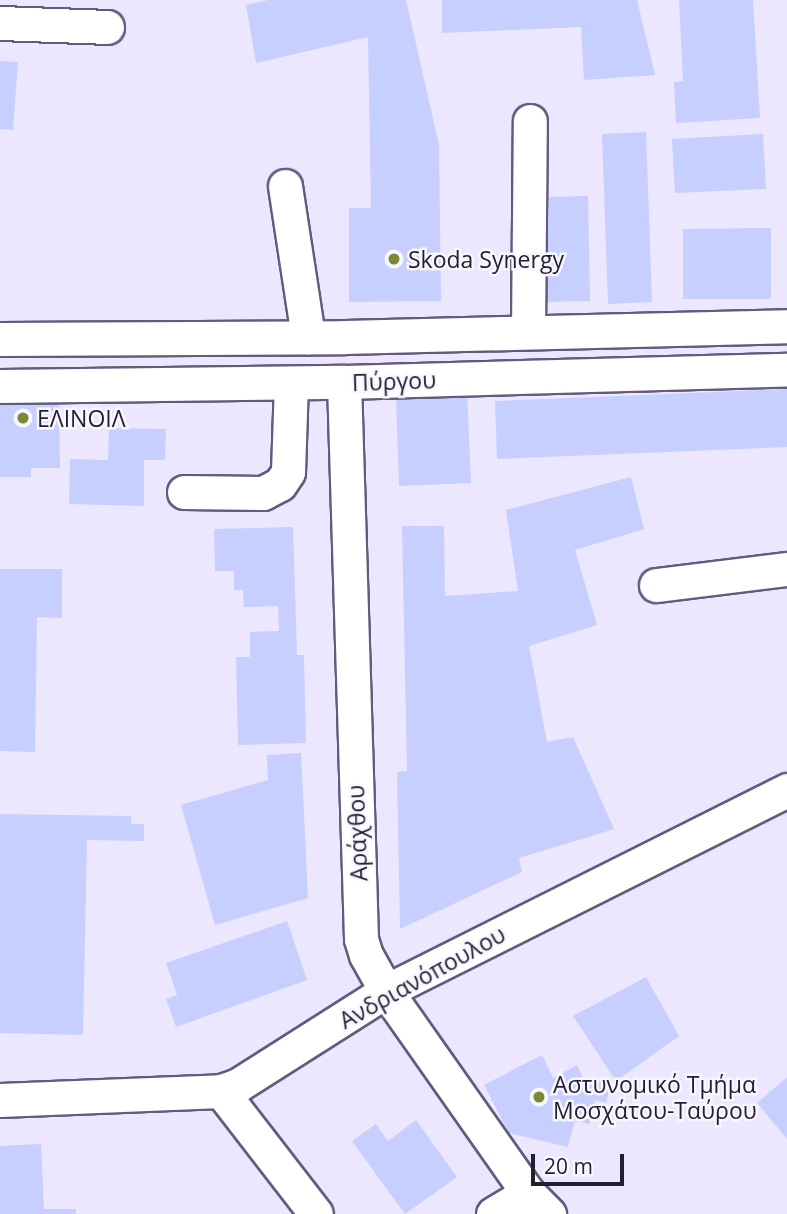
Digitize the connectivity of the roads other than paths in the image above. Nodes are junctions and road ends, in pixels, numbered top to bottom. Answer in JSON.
{"nodes":[{"id":1,"x":0,"y":23,"type":"edge"},
{"id":2,"x":107,"y":27,"type":"dead end"},
{"id":3,"x":530,"y":121,"type":"dead end"},
{"id":4,"x":285,"y":187,"type":"dead end"},
{"id":5,"x":787,"y":326,"type":"edge"},
{"id":6,"x":528,"y":332,"type":"junction"},
{"id":7,"x":308,"y":337,"type":"junction"},
{"id":8,"x":0,"y":339,"type":"edge"},
{"id":9,"x":787,"y":370,"type":"edge"},
{"id":10,"x":344,"y":382,"type":"junction"},
{"id":11,"x":291,"y":383,"type":"junction"},
{"id":12,"x":0,"y":386,"type":"edge"},
{"id":13,"x":184,"y":492,"type":"dead end"},
{"id":14,"x":787,"y":569,"type":"edge"},
{"id":15,"x":656,"y":584,"type":"dead end"},
{"id":16,"x":787,"y":790,"type":"edge"},
{"id":17,"x":386,"y":991,"type":"junction"},
{"id":18,"x":221,"y":1091,"type":"junction"},
{"id":19,"x":0,"y":1100,"type":"edge"},
{"id":20,"x":538,"y":1203,"type":"edge"},
{"id":21,"x":316,"y":1214,"type":"edge"},
{"id":22,"x":493,"y":1214,"type":"edge"}],
"edges":[{"from":1,"to":2,"type":"street"},
{"from":3,"to":6,"type":"street"},
{"from":4,"to":7,"type":"street"},
{"from":5,"to":6,"type":"street","name":"Πύργου"},
{"from":6,"to":7,"type":"street","name":"Πύργου"},
{"from":7,"to":8,"type":"street","name":"Πύργου"},
{"from":9,"to":10,"type":"street","name":"Πύργου"},
{"from":10,"to":11,"type":"street","name":"Πύργου"},
{"from":10,"to":17,"type":"street","name":"Αράχθου"},
{"from":11,"to":12,"type":"street","name":"Πύργου"},
{"from":11,"to":13,"type":"street"},
{"from":14,"to":15,"type":"street"},
{"from":16,"to":17,"type":"street","name":"Ανδριανόπουλου"},
{"from":17,"to":18,"type":"street","name":"Ανδριανόπουλου"},
{"from":17,"to":20,"type":"street","name":"Αράχθου"},
{"from":18,"to":19,"type":"street","name":"Ανδριανόπουλου"},
{"from":18,"to":21,"type":"street"},
{"from":20,"to":22,"type":"street","name":"Αράχθου"}]}
